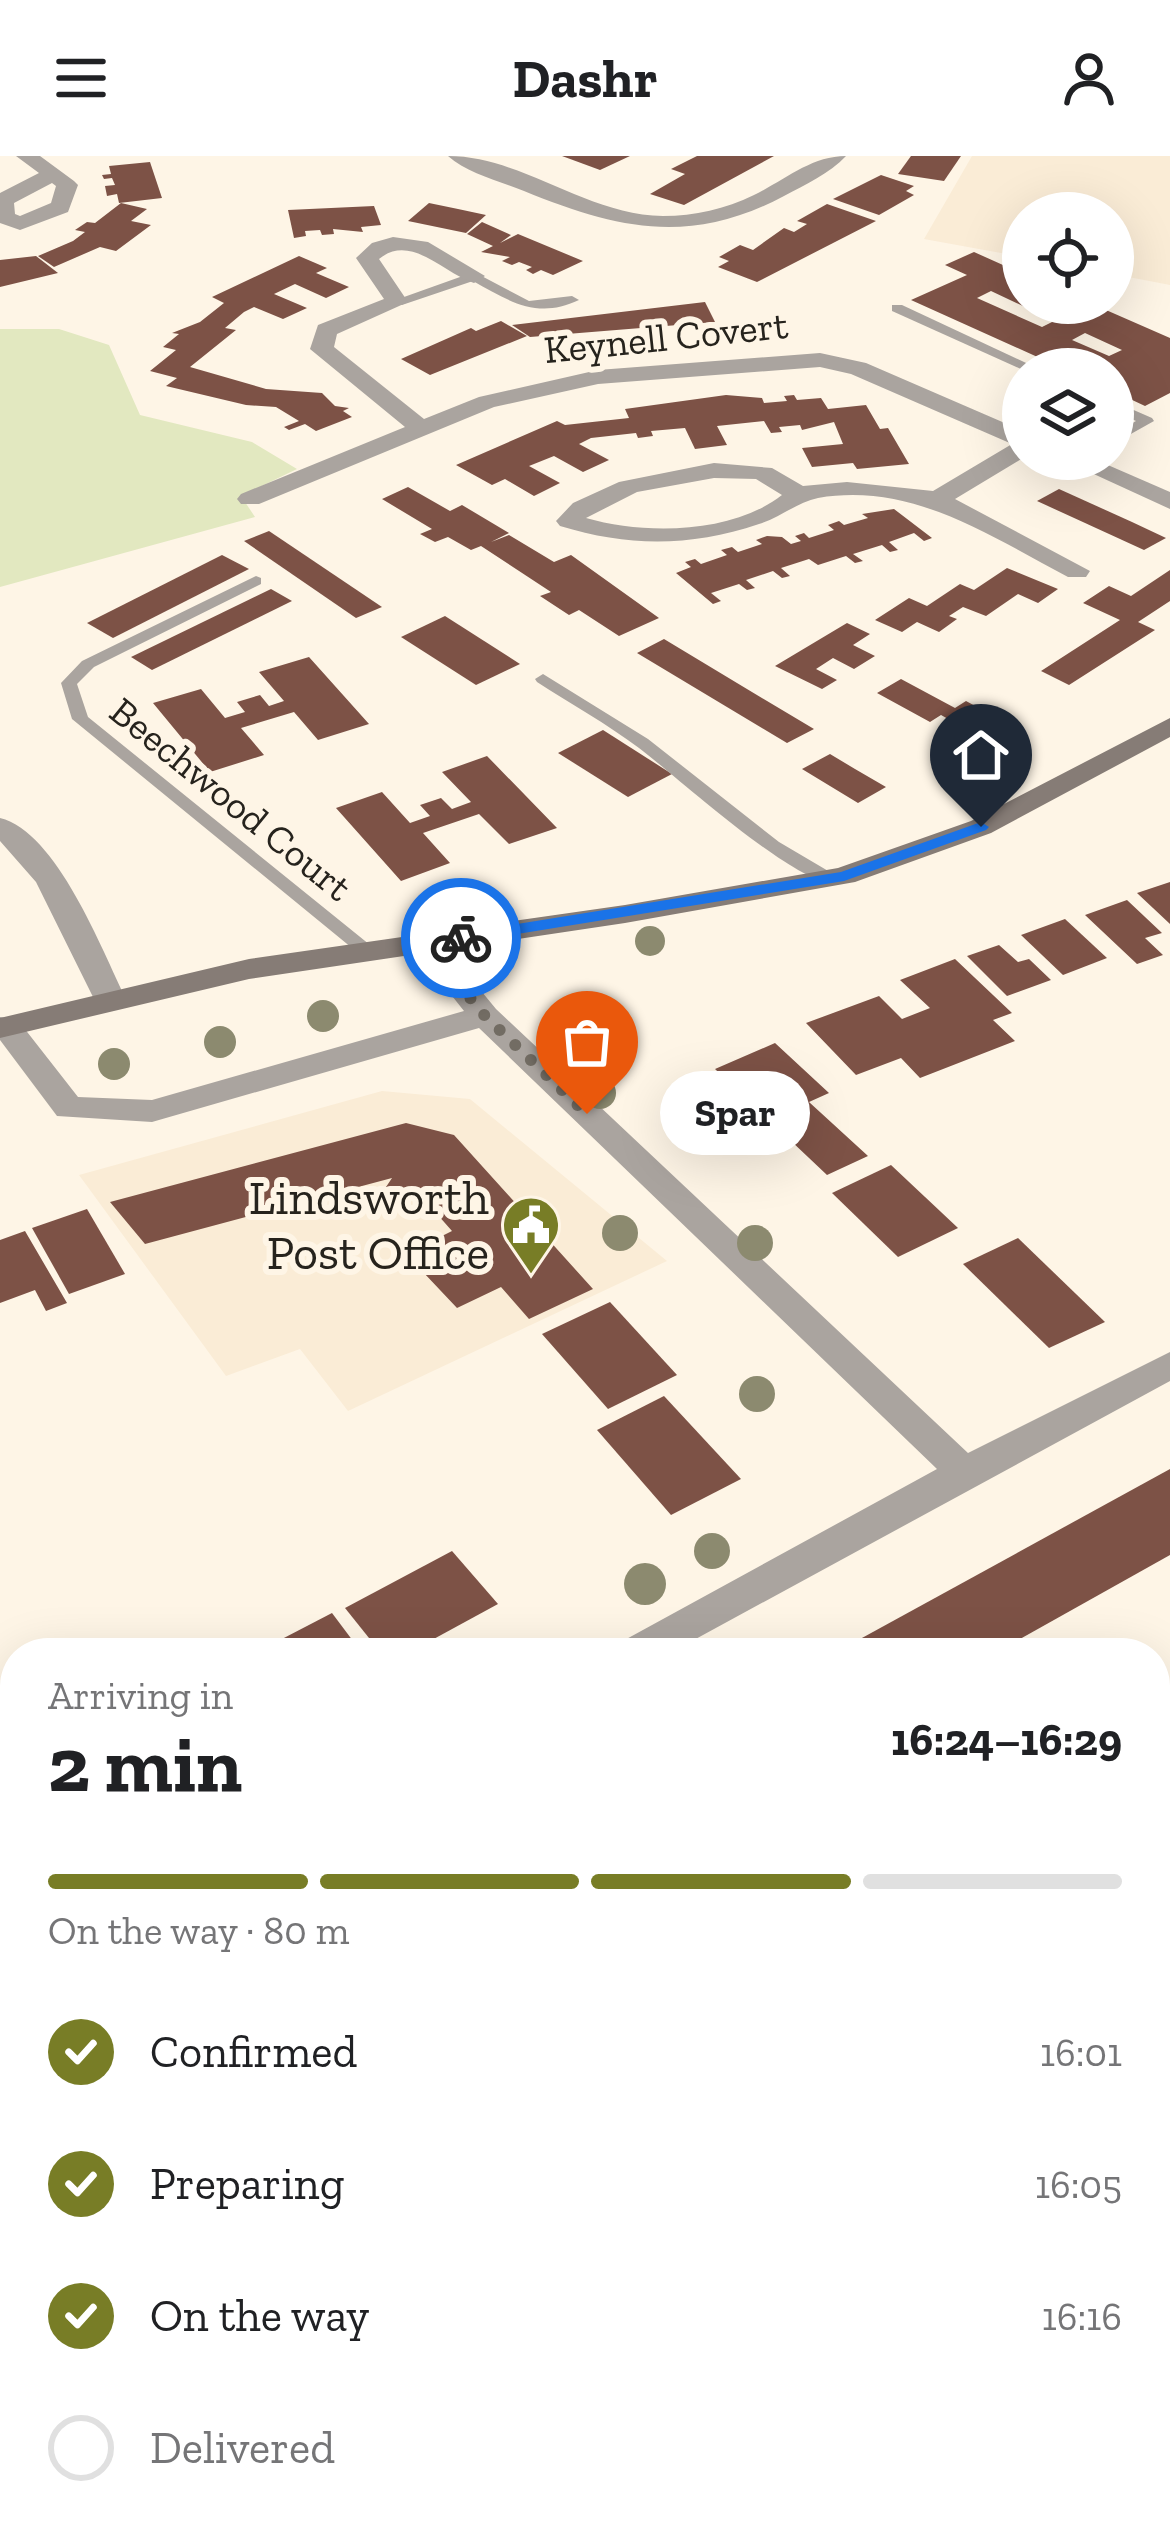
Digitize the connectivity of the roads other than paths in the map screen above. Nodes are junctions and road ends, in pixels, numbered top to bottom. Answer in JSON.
{"nodes":[{"id":1,"x":26,"y":156,"type":"edge"},
{"id":2,"x":458,"y":156,"type":"edge"},
{"id":3,"x":836,"y":156,"type":"edge"},
{"id":4,"x":54,"y":174,"type":"dead end"},
{"id":5,"x":474,"y":276,"type":"junction"},
{"id":6,"x":572,"y":300,"type":"dead end"},
{"id":7,"x":397,"y":302,"type":"junction"},
{"id":8,"x":897,"y":308,"type":"dead end"},
{"id":9,"x":1002,"y":355,"type":"edge"},
{"id":10,"x":1134,"y":411,"type":"edge"},
{"id":11,"x":1134,"y":428,"type":"edge"},
{"id":12,"x":422,"y":429,"type":"junction"},
{"id":13,"x":1002,"y":434,"type":"edge"},
{"id":14,"x":1002,"y":457,"type":"edge"},
{"id":15,"x":1122,"y":480,"type":"edge"},
{"id":16,"x":800,"y":495,"type":"junction"},
{"id":17,"x":250,"y":499,"type":"dead end"},
{"id":18,"x":937,"y":499,"type":"junction"},
{"id":19,"x":1170,"y":501,"type":"edge"},
{"id":20,"x":1076,"y":571,"type":"dead end"},
{"id":21,"x":256,"y":581,"type":"dead end"},
{"id":22,"x":543,"y":680,"type":"dead end"},
{"id":23,"x":1170,"y":726,"type":"edge"},
{"id":24,"x":0,"y":827,"type":"edge"},
{"id":25,"x":829,"y":879,"type":"junction"},
{"id":26,"x":425,"y":943,"type":"junction"},
{"id":27,"x":368,"y":953,"type":"junction"},
{"id":28,"x":110,"y":999,"type":"junction"},
{"id":29,"x":485,"y":1016,"type":"junction"},
{"id":30,"x":3,"y":1027,"type":"edge"},
{"id":31,"x":1170,"y":1365,"type":"edge"},
{"id":32,"x":964,"y":1472,"type":"junction"},
{"id":33,"x":662,"y":1638,"type":"edge"}],
"edges":[{"from":1,"to":4,"type":"street"},
{"from":2,"to":3,"type":"street"},
{"from":5,"to":6,"type":"lane"},
{"from":5,"to":7,"type":"lane"},
{"from":5,"to":7,"type":"street"},
{"from":7,"to":12,"type":"street"},
{"from":8,"to":9,"type":"lane"},
{"from":10,"to":11,"type":"lane"},
{"from":12,"to":13,"type":"street","name":"Keynell Covert"},
{"from":12,"to":17,"type":"street","name":"Keynell Covert"},
{"from":14,"to":18,"type":"street"},
{"from":15,"to":19,"type":"street"},
{"from":16,"to":16,"type":"street"},
{"from":16,"to":18,"type":"street"},
{"from":18,"to":20,"type":"street"},
{"from":21,"to":27,"type":"lane","name":"Beechwood Court"},
{"from":22,"to":25,"type":"lane"},
{"from":23,"to":25,"type":"street"},
{"from":24,"to":28,"type":"street"},
{"from":25,"to":26,"type":"street"},
{"from":26,"to":27,"type":"street"},
{"from":26,"to":29,"type":"street"},
{"from":27,"to":28,"type":"street"},
{"from":28,"to":30,"type":"street"},
{"from":29,"to":30,"type":"street"},
{"from":29,"to":32,"type":"street"},
{"from":31,"to":32,"type":"street"},
{"from":32,"to":33,"type":"street"}]}
